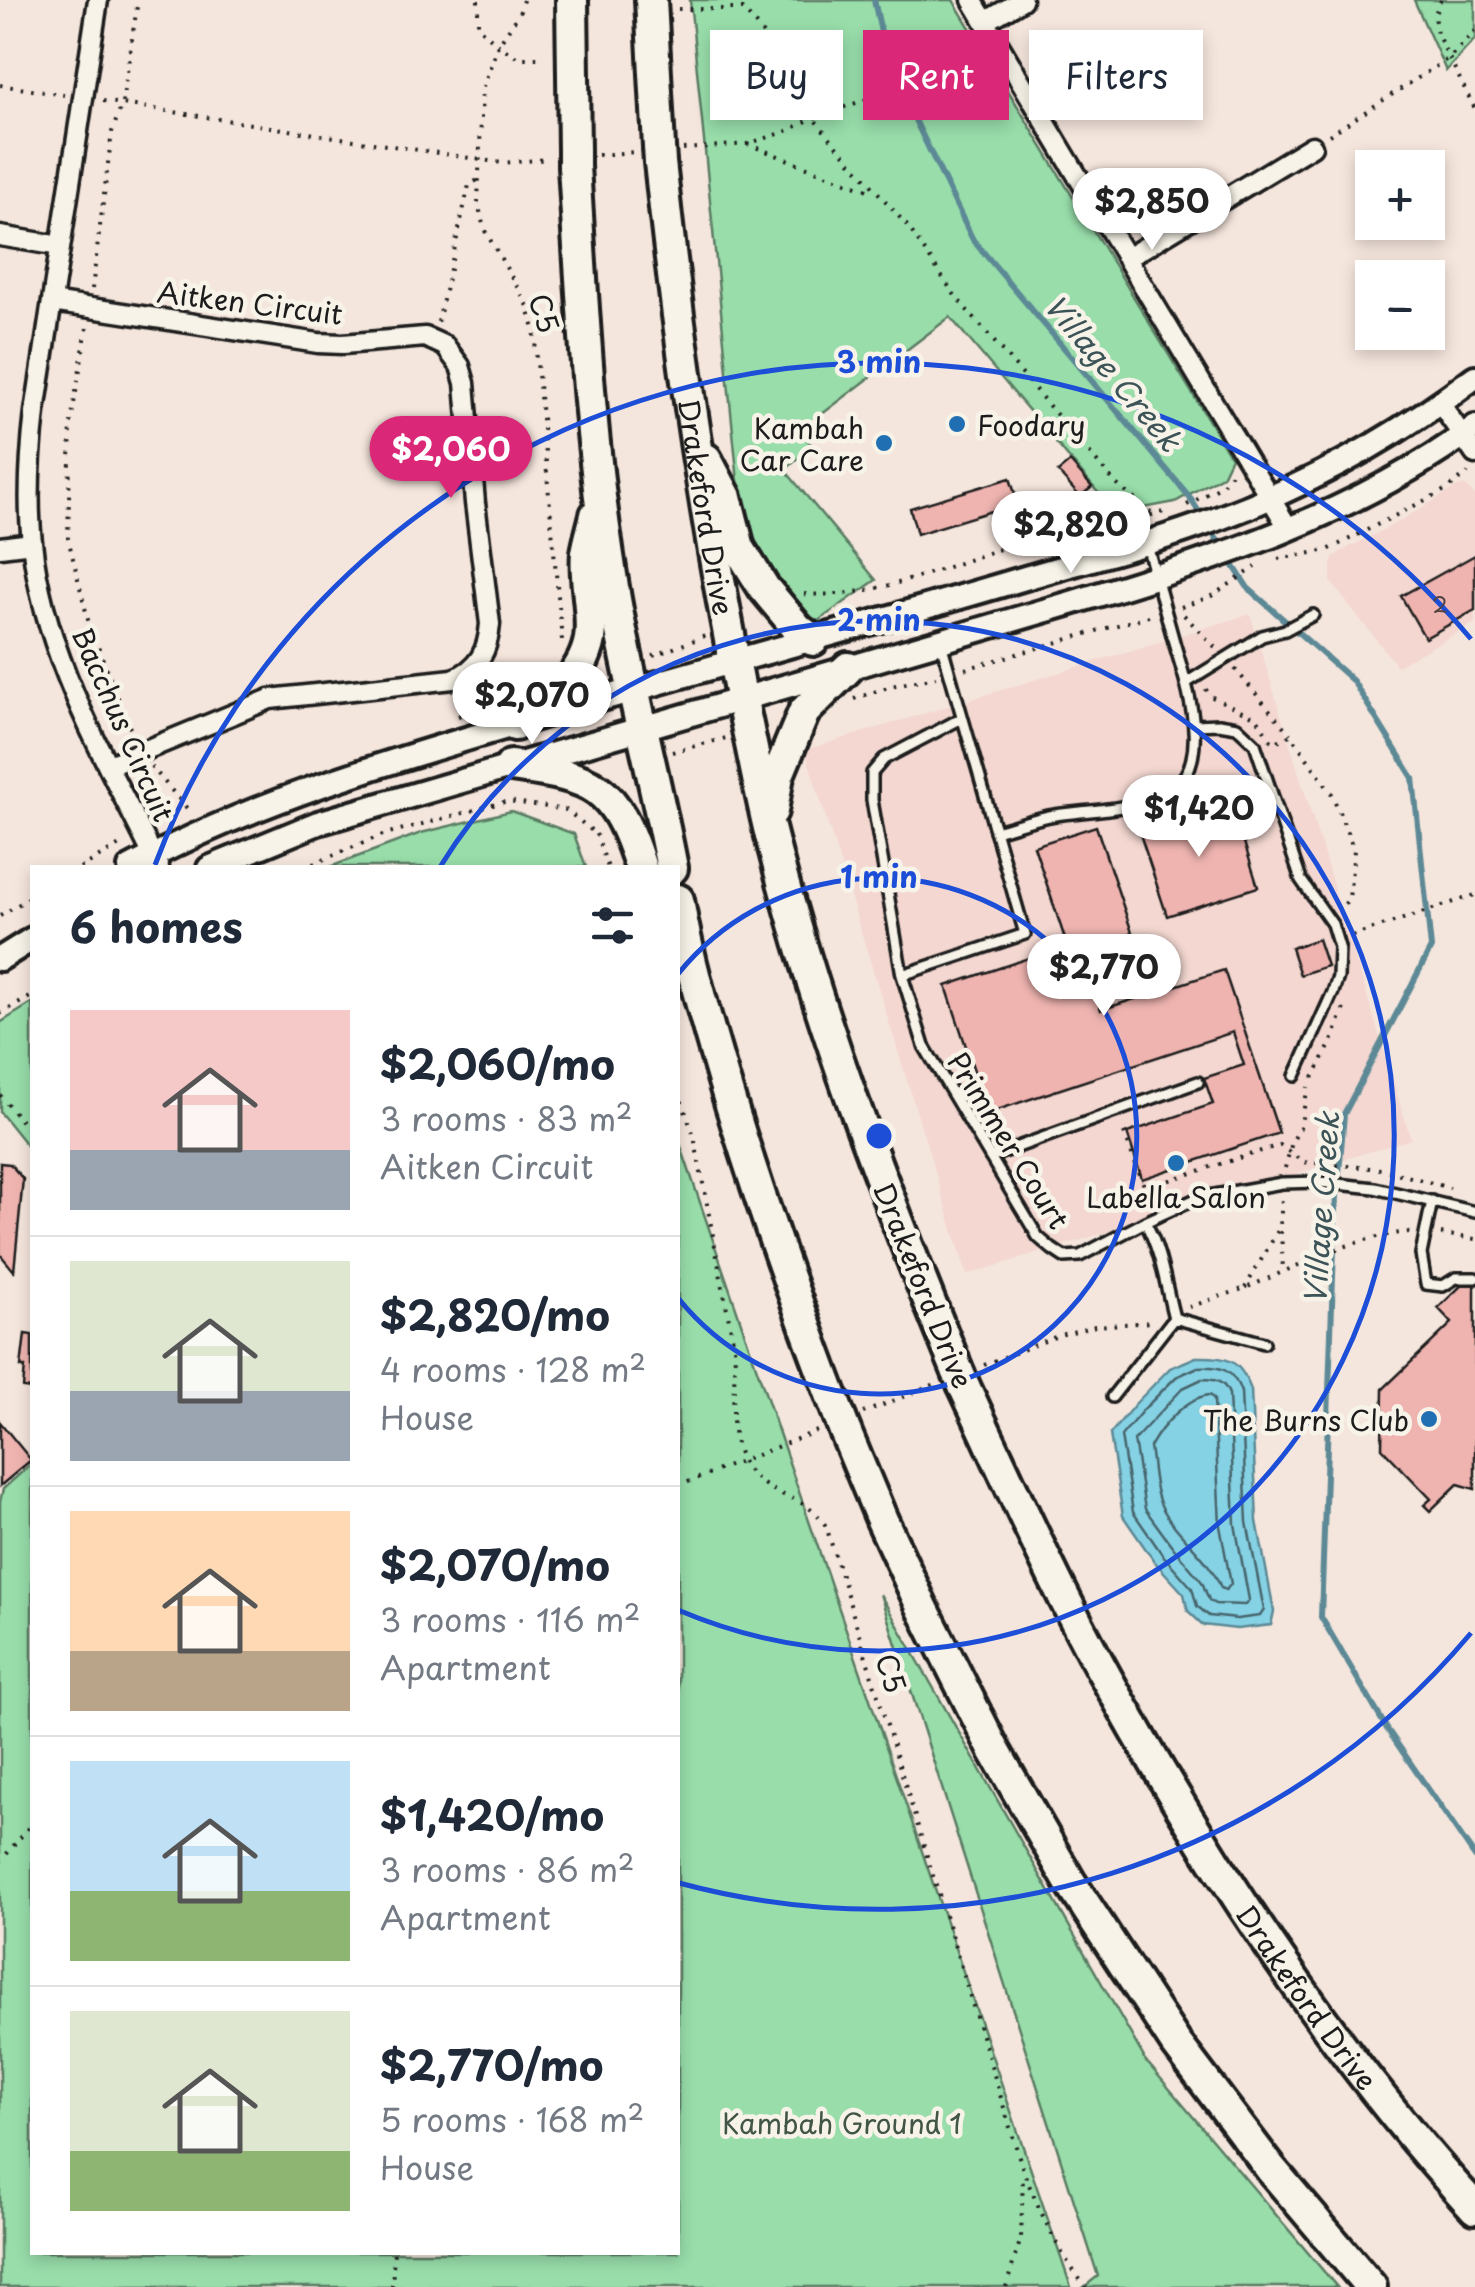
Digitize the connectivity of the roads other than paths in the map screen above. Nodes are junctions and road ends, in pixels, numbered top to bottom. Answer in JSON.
{"nodes":[{"id":1,"x":98,"y":0,"type":"edge"},
{"id":2,"x":572,"y":0,"type":"edge"},
{"id":3,"x":972,"y":0,"type":"edge"},
{"id":4,"x":1022,"y":0,"type":"edge"},
{"id":5,"x":664,"y":5,"type":"edge"},
{"id":6,"x":985,"y":22,"type":"junction"},
{"id":7,"x":1312,"y":146,"type":"road end"},
{"id":8,"x":0,"y":236,"type":"edge"},
{"id":9,"x":60,"y":246,"type":"junction"},
{"id":10,"x":1126,"y":258,"type":"junction"},
{"id":11,"x":52,"y":302,"type":"junction"},
{"id":12,"x":1475,"y":378,"type":"edge"},
{"id":13,"x":1440,"y":404,"type":"junction"},
{"id":14,"x":693,"y":434,"type":"junction"},
{"id":15,"x":1471,"y":439,"type":"edge"},
{"id":16,"x":600,"y":497,"type":"junction"},
{"id":17,"x":1270,"y":497,"type":"junction"},
{"id":18,"x":1289,"y":529,"type":"junction"},
{"id":19,"x":1146,"y":542,"type":"junction"},
{"id":20,"x":32,"y":543,"type":"junction"},
{"id":21,"x":0,"y":547,"type":"edge"},
{"id":22,"x":1156,"y":578,"type":"junction"},
{"id":23,"x":1312,"y":615,"type":"dead end"},
{"id":24,"x":813,"y":640,"type":"junction"},
{"id":25,"x":940,"y":641,"type":"junction"},
{"id":26,"x":734,"y":660,"type":"junction"},
{"id":27,"x":848,"y":668,"type":"junction"},
{"id":28,"x":632,"y":677,"type":"junction"},
{"id":29,"x":1186,"y":683,"type":"junction"},
{"id":30,"x":742,"y":699,"type":"junction"},
{"id":31,"x":962,"y":718,"type":"junction"},
{"id":32,"x":515,"y":724,"type":"junction"},
{"id":33,"x":1194,"y":726,"type":"junction"},
{"id":34,"x":646,"y":744,"type":"junction"},
{"id":35,"x":109,"y":765,"type":"junction"},
{"id":36,"x":511,"y":766,"type":"junction"},
{"id":37,"x":769,"y":827,"type":"junction"},
{"id":38,"x":995,"y":831,"type":"junction"},
{"id":39,"x":156,"y":861,"type":"edge"},
{"id":40,"x":216,"y":865,"type":"edge"},
{"id":41,"x":640,"y":865,"type":"edge"},
{"id":42,"x":671,"y":865,"type":"edge"},
{"id":43,"x":680,"y":918,"type":"edge"},
{"id":44,"x":30,"y":940,"type":"edge"},
{"id":45,"x":0,"y":958,"type":"edge"},
{"id":46,"x":902,"y":975,"type":"junction"},
{"id":47,"x":1295,"y":1076,"type":"dead end"},
{"id":48,"x":1198,"y":1082,"type":"dead end"},
{"id":49,"x":990,"y":1156,"type":"junction"},
{"id":50,"x":1432,"y":1202,"type":"junction"},
{"id":51,"x":1475,"y":1212,"type":"edge"},
{"id":52,"x":1145,"y":1222,"type":"junction"},
{"id":53,"x":1475,"y":1278,"type":"edge"},
{"id":54,"x":1174,"y":1316,"type":"junction"},
{"id":55,"x":1264,"y":1343,"type":"dead end"},
{"id":56,"x":1112,"y":1397,"type":"dead end"},
{"id":57,"x":1475,"y":2208,"type":"edge"},
{"id":58,"x":1370,"y":2287,"type":"edge"}],
"edges":[{"from":1,"to":9,"type":"street","name":"Bacchus Circuit"},
{"from":2,"to":16,"type":"highway"},
{"from":3,"to":6,"type":"street"},
{"from":4,"to":6,"type":"street"},
{"from":5,"to":14,"type":"highway","name":"Drakeford Drive"},
{"from":6,"to":10,"type":"street"},
{"from":7,"to":10,"type":"street"},
{"from":8,"to":9,"type":"street"},
{"from":9,"to":11,"type":"street","name":"Bacchus Circuit"},
{"from":10,"to":17,"type":"street"},
{"from":11,"to":20,"type":"street","name":"Bacchus Circuit"},
{"from":11,"to":35,"type":"street","name":"Aitken Circuit"},
{"from":12,"to":13,"type":"street"},
{"from":13,"to":15,"type":"street"},
{"from":13,"to":17,"type":"street"},
{"from":14,"to":24,"type":"highway"},
{"from":14,"to":26,"type":"highway","name":"Drakeford Drive"},
{"from":15,"to":18,"type":"street"},
{"from":16,"to":28,"type":"highway"},
{"from":16,"to":32,"type":"highway"},
{"from":17,"to":18,"type":"street"},
{"from":17,"to":19,"type":"street"},
{"from":18,"to":22,"type":"street"},
{"from":19,"to":22,"type":"lane"},
{"from":19,"to":24,"type":"street"},
{"from":20,"to":21,"type":"street"},
{"from":20,"to":35,"type":"street","name":"Bacchus Circuit"},
{"from":22,"to":25,"type":"street"},
{"from":22,"to":29,"type":"lane"},
{"from":23,"to":29,"type":"lane"},
{"from":24,"to":26,"type":"street"},
{"from":25,"to":27,"type":"street"},
{"from":25,"to":31,"type":"lane"},
{"from":26,"to":28,"type":"street"},
{"from":26,"to":30,"type":"highway","name":"Drakeford Drive"},
{"from":27,"to":30,"type":"street"},
{"from":27,"to":37,"type":"highway"},
{"from":28,"to":32,"type":"street"},
{"from":28,"to":34,"type":"highway"},
{"from":29,"to":33,"type":"lane"},
{"from":30,"to":34,"type":"street"},
{"from":30,"to":37,"type":"highway","name":"Drakeford Drive"},
{"from":31,"to":38,"type":"lane"},
{"from":31,"to":46,"type":"lane","name":"Primmer Court"},
{"from":32,"to":39,"type":"street"},
{"from":33,"to":38,"type":"lane"},
{"from":33,"to":47,"type":"lane"},
{"from":34,"to":36,"type":"street"},
{"from":34,"to":42,"type":"highway"},
{"from":35,"to":39,"type":"street","name":"Bacchus Circuit"},
{"from":36,"to":40,"type":"street"},
{"from":36,"to":41,"type":"highway"},
{"from":37,"to":57,"type":"highway","name":"Drakeford Drive"},
{"from":38,"to":46,"type":"lane"},
{"from":43,"to":58,"type":"highway"},
{"from":44,"to":45,"type":"street"},
{"from":46,"to":49,"type":"lane","name":"Primmer Court"},
{"from":48,"to":49,"type":"lane"},
{"from":49,"to":52,"type":"lane","name":"Primmer Court"},
{"from":50,"to":51,"type":"lane","name":"Primmer Court"},
{"from":50,"to":52,"type":"lane","name":"Primmer Court"},
{"from":50,"to":53,"type":"lane"},
{"from":52,"to":54,"type":"lane"},
{"from":54,"to":55,"type":"lane"},
{"from":54,"to":56,"type":"lane"}]}
